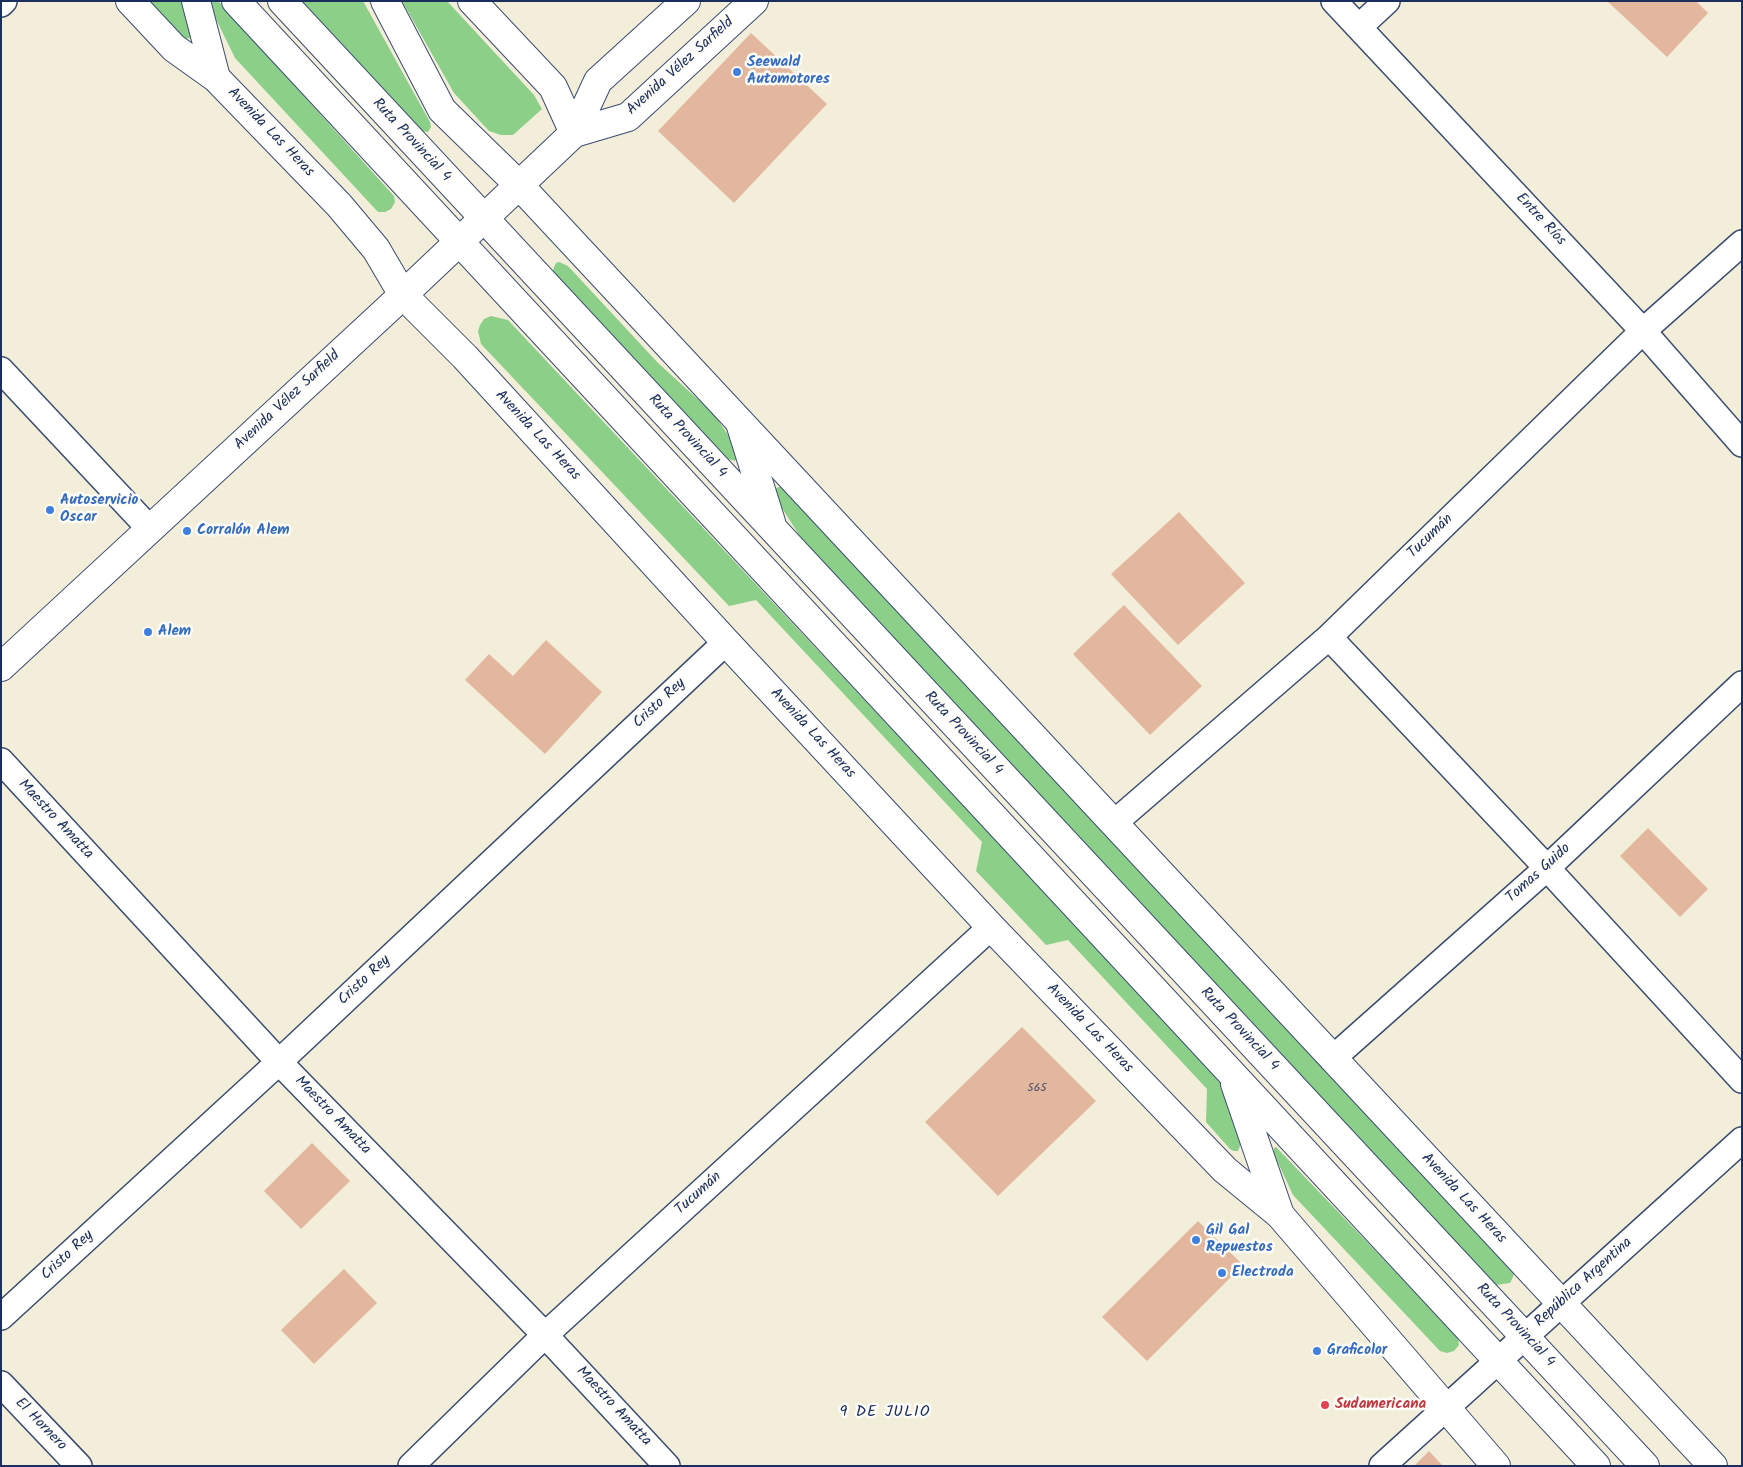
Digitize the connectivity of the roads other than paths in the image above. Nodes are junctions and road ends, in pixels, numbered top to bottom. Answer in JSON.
{"nodes":[{"id":1,"x":4,"y":1,"type":"edge"},
{"id":2,"x":130,"y":1,"type":"edge"},
{"id":3,"x":196,"y":1,"type":"edge"},
{"id":4,"x":236,"y":1,"type":"edge"},
{"id":5,"x":282,"y":1,"type":"edge"},
{"id":6,"x":385,"y":1,"type":"edge"},
{"id":7,"x":472,"y":1,"type":"edge"},
{"id":8,"x":686,"y":1,"type":"edge"},
{"id":9,"x":754,"y":1,"type":"edge"},
{"id":10,"x":1334,"y":1,"type":"edge"},
{"id":11,"x":1387,"y":1,"type":"edge"},
{"id":12,"x":1,"y":4,"type":"edge"},
{"id":13,"x":1359,"y":27,"type":"junction"},
{"id":14,"x":216,"y":78,"type":"junction"},
{"id":15,"x":574,"y":133,"type":"junction"},
{"id":16,"x":519,"y":185,"type":"junction"},
{"id":17,"x":484,"y":219,"type":"junction"},
{"id":18,"x":459,"y":242,"type":"junction"},
{"id":19,"x":1742,"y":243,"type":"edge"},
{"id":20,"x":403,"y":295,"type":"junction"},
{"id":21,"x":1643,"y":331,"type":"junction"},
{"id":22,"x":1,"y":370,"type":"edge"},
{"id":23,"x":740,"y":423,"type":"junction"},
{"id":24,"x":1742,"y":444,"type":"edge"},
{"id":25,"x":150,"y":529,"type":"junction"},
{"id":26,"x":774,"y":531,"type":"junction"},
{"id":27,"x":1329,"y":637,"type":"junction"},
{"id":28,"x":726,"y":642,"type":"junction"},
{"id":29,"x":1,"y":667,"type":"edge"},
{"id":30,"x":1742,"y":684,"type":"edge"},
{"id":31,"x":1,"y":761,"type":"edge"},
{"id":32,"x":1114,"y":824,"type":"junction"},
{"id":33,"x":1547,"y":868,"type":"junction"},
{"id":34,"x":991,"y":927,"type":"junction"},
{"id":35,"x":1332,"y":1059,"type":"junction"},
{"id":36,"x":279,"y":1062,"type":"junction"},
{"id":37,"x":1231,"y":1073,"type":"junction"},
{"id":38,"x":1742,"y":1080,"type":"edge"},
{"id":39,"x":1742,"y":1140,"type":"edge"},
{"id":40,"x":1280,"y":1215,"type":"junction"},
{"id":41,"x":1561,"y":1303,"type":"junction"},
{"id":42,"x":1,"y":1317,"type":"edge"},
{"id":43,"x":545,"y":1335,"type":"junction"},
{"id":44,"x":1524,"y":1336,"type":"junction"},
{"id":45,"x":1498,"y":1360,"type":"junction"},
{"id":46,"x":1,"y":1384,"type":"edge"},
{"id":47,"x":1445,"y":1408,"type":"junction"},
{"id":48,"x":79,"y":1466,"type":"edge"},
{"id":49,"x":411,"y":1466,"type":"edge"},
{"id":50,"x":667,"y":1466,"type":"edge"},
{"id":51,"x":1382,"y":1466,"type":"edge"},
{"id":52,"x":1496,"y":1466,"type":"edge"},
{"id":53,"x":1596,"y":1466,"type":"edge"},
{"id":54,"x":1645,"y":1466,"type":"edge"},
{"id":55,"x":1712,"y":1466,"type":"edge"}],
"edges":[{"from":1,"to":12,"type":"street"},
{"from":2,"to":14,"type":"main road","name":"Avenida Las Heras"},
{"from":3,"to":14,"type":"main road"},
{"from":4,"to":18,"type":"main road"},
{"from":5,"to":17,"type":"main road","name":"Ruta Provincial 4"},
{"from":6,"to":16,"type":"main road","name":"Avenida Las Heras"},
{"from":7,"to":15,"type":"main road"},
{"from":8,"to":15,"type":"main road","name":"Avenida Vélez Sarfield"},
{"from":9,"to":15,"type":"main road","name":"Avenida Vélez Sarfield"},
{"from":10,"to":13,"type":"street","name":"Entre Ríos"},
{"from":11,"to":13,"type":"street"},
{"from":13,"to":21,"type":"street","name":"Entre Ríos"},
{"from":14,"to":20,"type":"main road","name":"Avenida Las Heras"},
{"from":15,"to":16,"type":"main road","name":"Avenida Vélez Sarfield"},
{"from":16,"to":17,"type":"main road","name":"Avenida Vélez Sarfield"},
{"from":16,"to":23,"type":"main road","name":"Avenida Las Heras"},
{"from":17,"to":18,"type":"main road","name":"Avenida Vélez Sarfield"},
{"from":17,"to":26,"type":"main road","name":"Ruta Provincial 4"},
{"from":18,"to":20,"type":"main road","name":"Avenida Vélez Sarfield"},
{"from":18,"to":37,"type":"main road"},
{"from":19,"to":21,"type":"street","name":"Tucumán"},
{"from":20,"to":25,"type":"main road","name":"Avenida Vélez Sarfield"},
{"from":20,"to":28,"type":"main road","name":"Avenida Las Heras"},
{"from":21,"to":24,"type":"street","name":"Entre Ríos"},
{"from":21,"to":27,"type":"street","name":"Tucumán"},
{"from":22,"to":25,"type":"street"},
{"from":23,"to":26,"type":"main road"},
{"from":23,"to":32,"type":"main road","name":"Avenida Las Heras"},
{"from":25,"to":29,"type":"main road","name":"Avenida Vélez Sarfield"},
{"from":26,"to":44,"type":"main road","name":"Ruta Provincial 4"},
{"from":27,"to":32,"type":"street","name":"Tucumán"},
{"from":27,"to":33,"type":"street"},
{"from":28,"to":34,"type":"main road","name":"Avenida Las Heras"},
{"from":28,"to":36,"type":"street","name":"Cristo Rey"},
{"from":30,"to":33,"type":"street","name":"Tomas Guido"},
{"from":31,"to":36,"type":"street","name":"Maestro Amatta"},
{"from":32,"to":35,"type":"main road","name":"Avenida Las Heras"},
{"from":33,"to":35,"type":"street","name":"Tomas Guido"},
{"from":33,"to":38,"type":"street"},
{"from":34,"to":40,"type":"main road","name":"Avenida Las Heras"},
{"from":34,"to":43,"type":"street","name":"Tucumán"},
{"from":35,"to":41,"type":"main road","name":"Avenida Las Heras"},
{"from":36,"to":42,"type":"street","name":"Cristo Rey"},
{"from":36,"to":43,"type":"street","name":"Maestro Amatta"},
{"from":37,"to":40,"type":"main road"},
{"from":37,"to":45,"type":"main road"},
{"from":39,"to":41,"type":"street","name":"República Argentina"},
{"from":40,"to":47,"type":"main road","name":"Avenida Las Heras"},
{"from":41,"to":44,"type":"street","name":"República Argentina"},
{"from":41,"to":55,"type":"main road","name":"Avenida Las Heras"},
{"from":43,"to":49,"type":"street","name":"Tucumán"},
{"from":43,"to":50,"type":"street","name":"Maestro Amatta"},
{"from":44,"to":45,"type":"street","name":"República Argentina"},
{"from":44,"to":54,"type":"main road","name":"Ruta Provincial 4"},
{"from":45,"to":47,"type":"street","name":"República Argentina"},
{"from":45,"to":53,"type":"main road"},
{"from":46,"to":48,"type":"street","name":"El Hornero"},
{"from":47,"to":51,"type":"street","name":"República Argentina"},
{"from":47,"to":52,"type":"main road","name":"Avenida Las Heras"}]}
